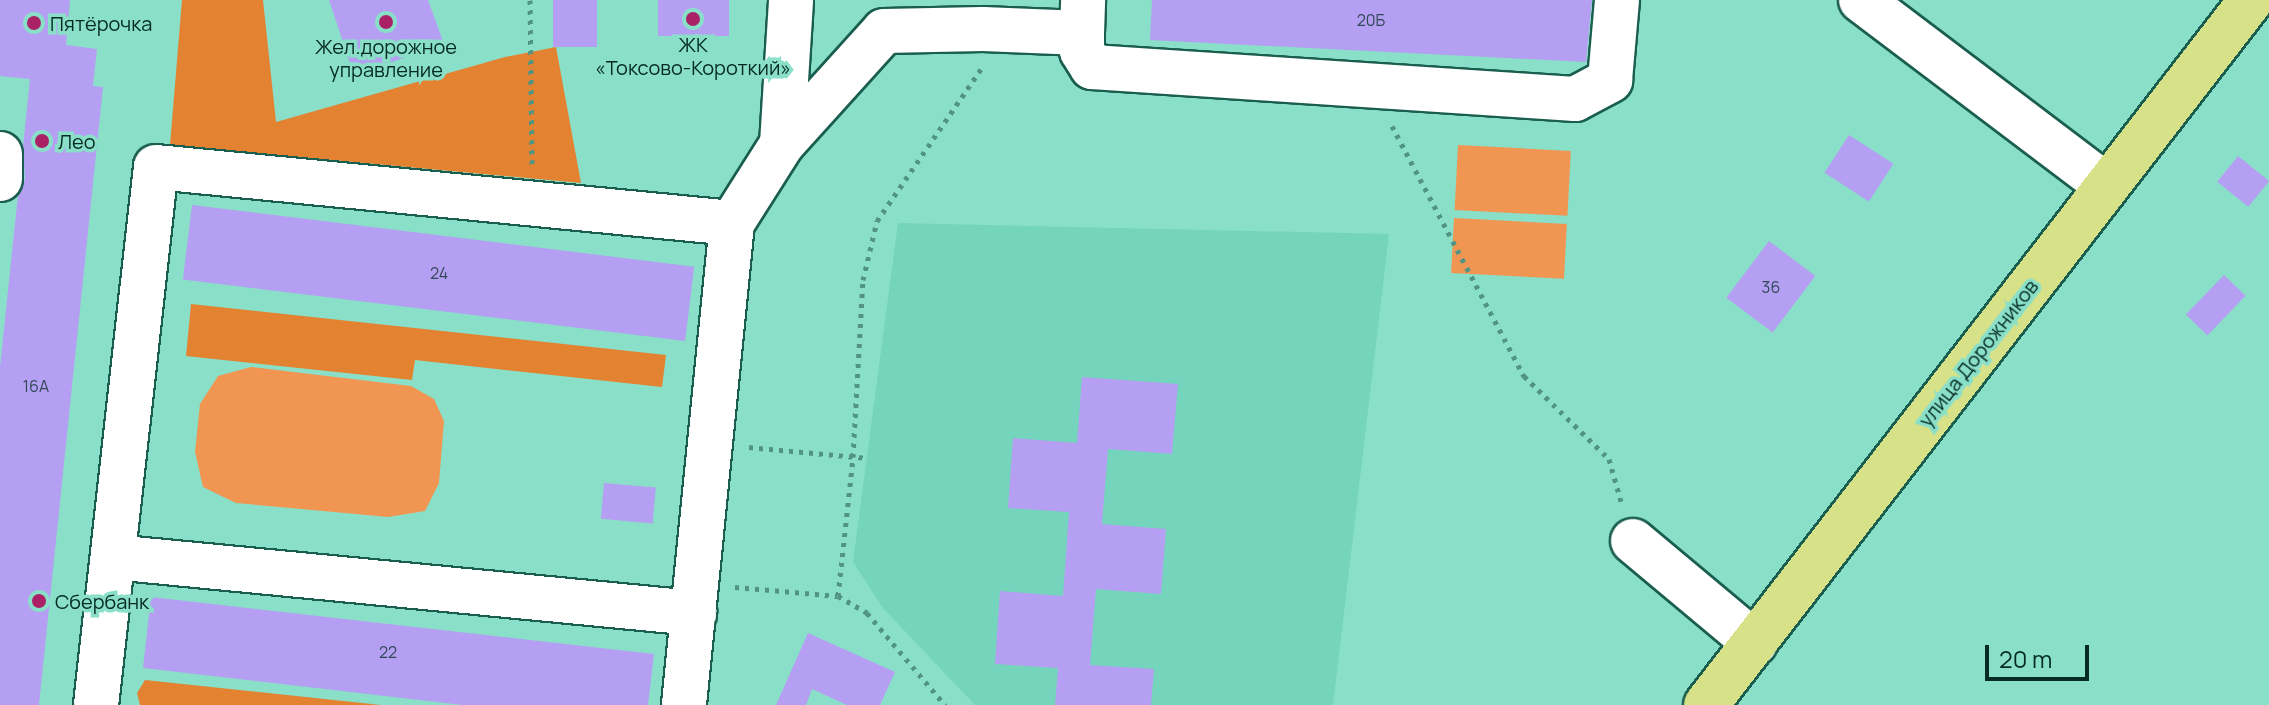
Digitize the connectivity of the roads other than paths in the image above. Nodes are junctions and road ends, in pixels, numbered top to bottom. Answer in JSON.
{"nodes":[{"id":1,"x":791,"y":0,"type":"edge"},
{"id":2,"x":1617,"y":0,"type":"edge"},
{"id":3,"x":1861,"y":0,"type":"edge"},
{"id":4,"x":2251,"y":0,"type":"edge"},
{"id":5,"x":1082,"y":16,"type":"edge"},
{"id":6,"x":782,"y":144,"type":"junction"},
{"id":7,"x":0,"y":154,"type":"edge"},
{"id":8,"x":0,"y":179,"type":"edge"},
{"id":9,"x":2107,"y":186,"type":"junction"},
{"id":10,"x":732,"y":223,"type":"junction"},
{"id":11,"x":1633,"y":541,"type":"road end"},
{"id":12,"x":113,"y":557,"type":"junction"},
{"id":13,"x":696,"y":598,"type":"junction"},
{"id":14,"x":1755,"y":643,"type":"junction"},
{"id":15,"x":96,"y":705,"type":"edge"},
{"id":16,"x":684,"y":705,"type":"edge"},
{"id":17,"x":1706,"y":705,"type":"edge"}],
"edges":[{"from":1,"to":6,"type":"lane"},
{"from":2,"to":5,"type":"lane"},
{"from":3,"to":9,"type":"lane"},
{"from":4,"to":9,"type":"main road","name":"улица Дорожников"},
{"from":5,"to":6,"type":"lane"},
{"from":6,"to":10,"type":"lane"},
{"from":7,"to":8,"type":"lane"},
{"from":9,"to":14,"type":"main road","name":"улица Дорожников"},
{"from":10,"to":12,"type":"lane"},
{"from":10,"to":13,"type":"lane"},
{"from":11,"to":14,"type":"lane"},
{"from":12,"to":13,"type":"lane"},
{"from":12,"to":15,"type":"lane"},
{"from":13,"to":16,"type":"lane"},
{"from":14,"to":17,"type":"main road","name":"улица Дорожников"}]}
